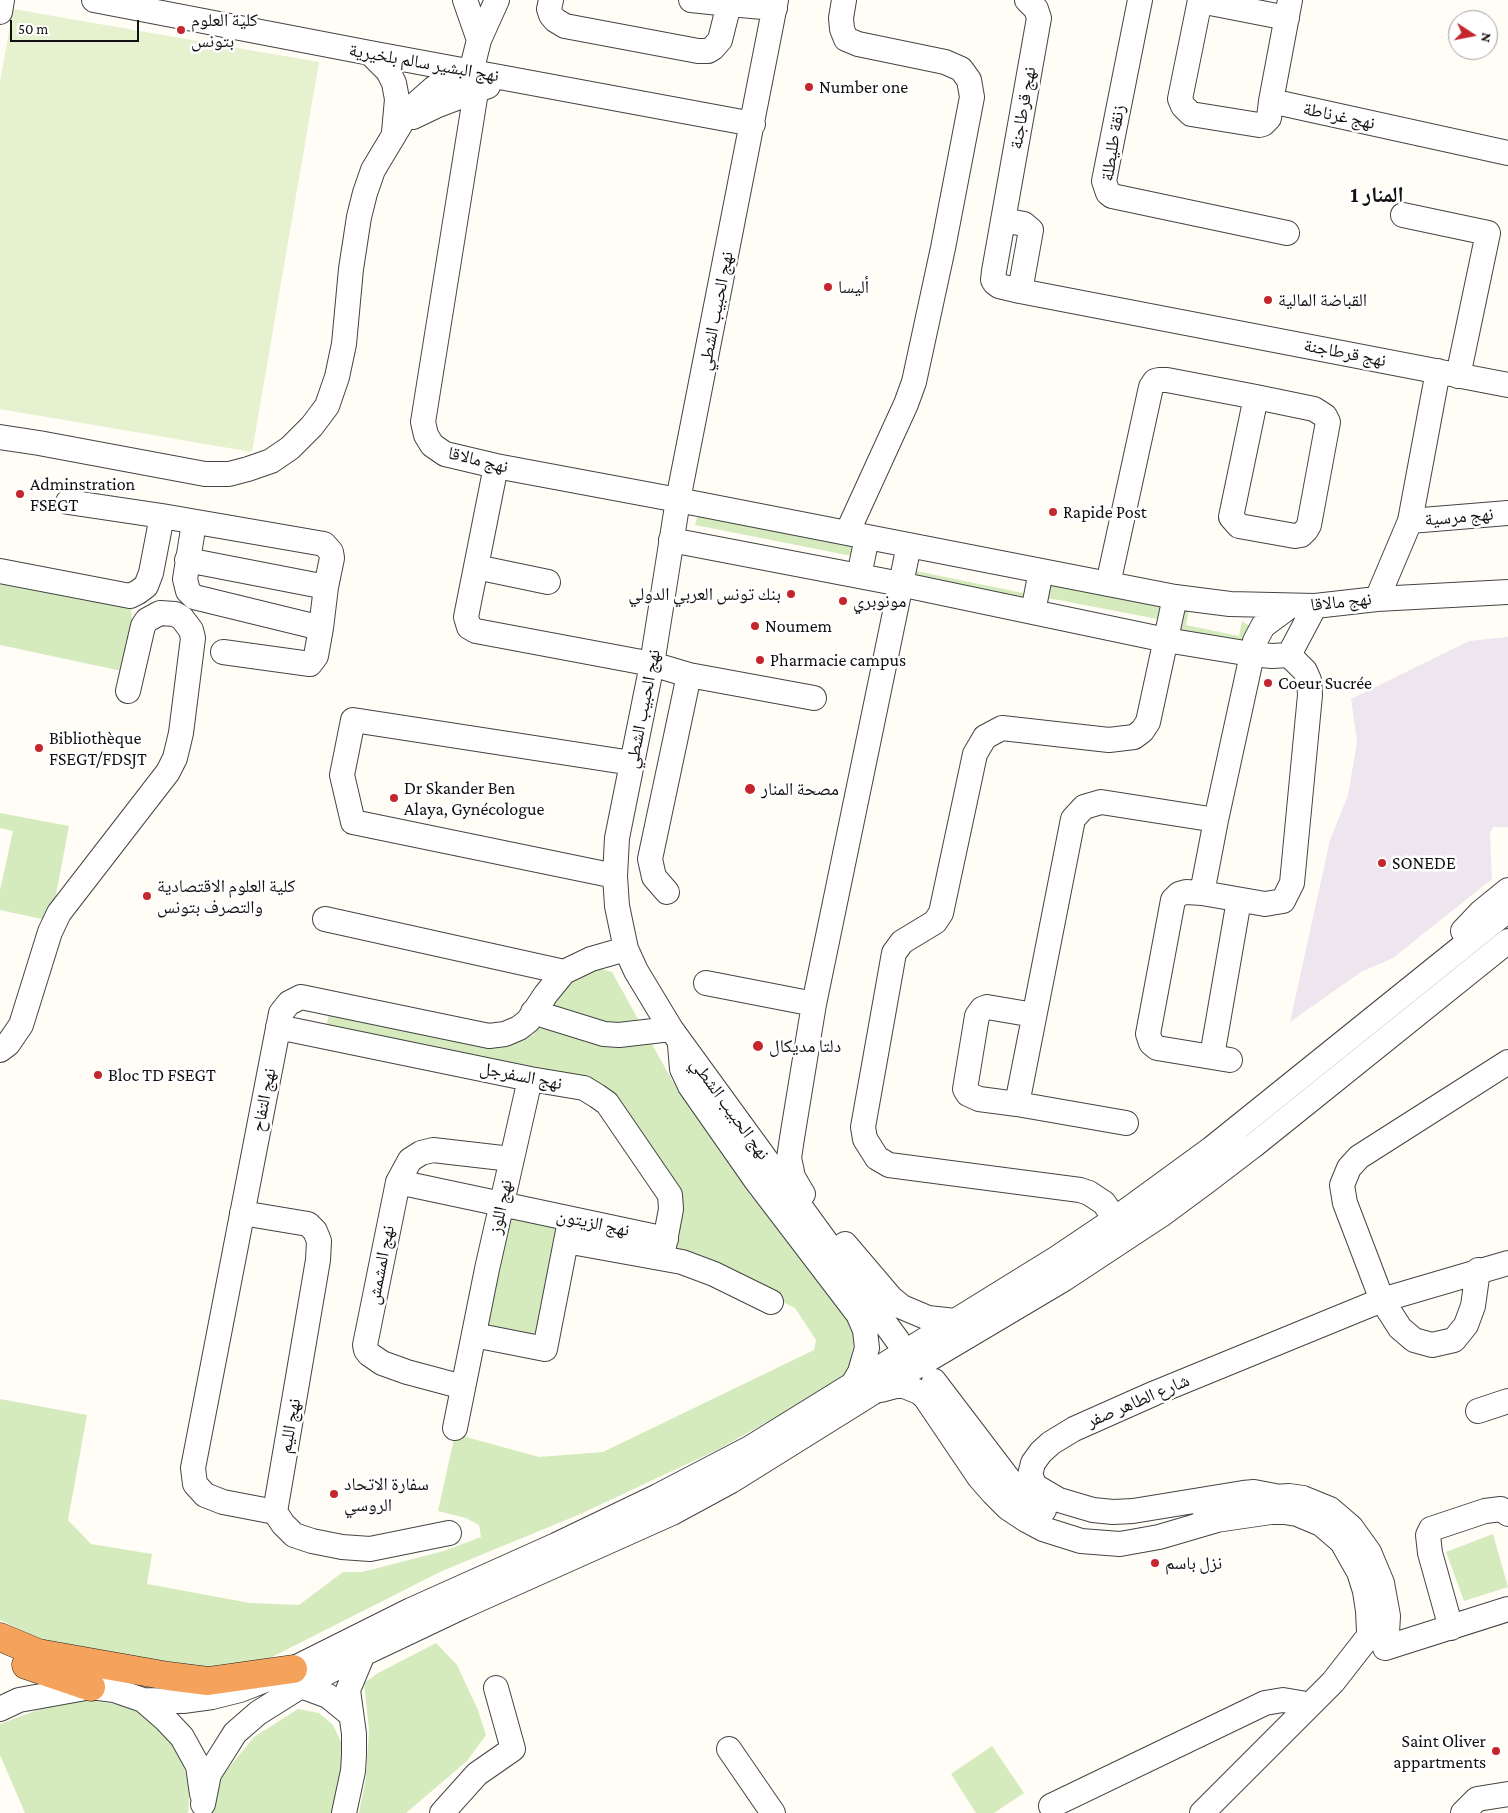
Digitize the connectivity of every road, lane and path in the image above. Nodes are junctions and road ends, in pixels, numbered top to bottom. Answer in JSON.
{"nodes":[{"id":1,"x":2,"y":0,"type":"edge"},
{"id":2,"x":94,"y":0,"type":"edge"},
{"id":3,"x":465,"y":0,"type":"edge"},
{"id":4,"x":496,"y":0,"type":"edge"},
{"id":5,"x":551,"y":0,"type":"edge"},
{"id":6,"x":691,"y":0,"type":"edge"},
{"id":7,"x":844,"y":0,"type":"edge"},
{"id":8,"x":1027,"y":0,"type":"edge"},
{"id":9,"x":1140,"y":0,"type":"edge"},
{"id":10,"x":1200,"y":0,"type":"edge"},
{"id":11,"x":730,"y":4,"type":"junction"},
{"id":12,"x":776,"y":4,"type":"edge"},
{"id":13,"x":1289,"y":9,"type":"edge"},
{"id":14,"x":0,"y":12,"type":"edge"},
{"id":15,"x":479,"y":40,"type":"junction"},
{"id":16,"x":370,"y":53,"type":"junction"},
{"id":17,"x":472,"y":76,"type":"junction"},
{"id":18,"x":1271,"y":101,"type":"junction"},
{"id":19,"x":753,"y":124,"type":"junction"},
{"id":20,"x":397,"y":131,"type":"junction"},
{"id":21,"x":1508,"y":154,"type":"edge"},
{"id":22,"x":1403,"y":215,"type":"dead end"},
{"id":23,"x":1287,"y":233,"type":"dead end"},
{"id":24,"x":1448,"y":373,"type":"junction"},
{"id":25,"x":1508,"y":385,"type":"edge"},
{"id":26,"x":1256,"y":397,"type":"junction"},
{"id":27,"x":0,"y":437,"type":"edge"},
{"id":28,"x":496,"y":466,"type":"junction"},
{"id":29,"x":678,"y":500,"type":"junction"},
{"id":30,"x":68,"y":502,"type":"dead end"},
{"id":31,"x":1508,"y":513,"type":"edge"},
{"id":32,"x":162,"y":516,"type":"junction"},
{"id":33,"x":1410,"y":521,"type":"junction"},
{"id":34,"x":194,"y":522,"type":"junction"},
{"id":35,"x":857,"y":535,"type":"junction"},
{"id":36,"x":671,"y":540,"type":"junction"},
{"id":37,"x":910,"y":545,"type":"junction"},
{"id":38,"x":187,"y":560,"type":"junction"},
{"id":39,"x":476,"y":567,"type":"junction"},
{"id":40,"x":1041,"y":570,"type":"junction"},
{"id":41,"x":0,"y":574,"type":"edge"},
{"id":42,"x":859,"y":576,"type":"junction"},
{"id":43,"x":548,"y":582,"type":"dead end"},
{"id":44,"x":901,"y":584,"type":"junction"},
{"id":45,"x":1108,"y":584,"type":"junction"},
{"id":46,"x":326,"y":587,"type":"junction"},
{"id":47,"x":1508,"y":592,"type":"edge"},
{"id":48,"x":1175,"y":597,"type":"junction"},
{"id":49,"x":1377,"y":598,"type":"junction"},
{"id":50,"x":1290,"y":606,"type":"junction"},
{"id":51,"x":1315,"y":606,"type":"junction"},
{"id":52,"x":1033,"y":612,"type":"junction"},
{"id":53,"x":321,"y":628,"type":"junction"},
{"id":54,"x":1166,"y":640,"type":"junction"},
{"id":55,"x":223,"y":652,"type":"dead end"},
{"id":56,"x":1251,"y":654,"type":"junction"},
{"id":57,"x":1289,"y":655,"type":"junction"},
{"id":58,"x":652,"y":664,"type":"junction"},
{"id":59,"x":689,"y":675,"type":"junction"},
{"id":60,"x":128,"y":692,"type":"dead end"},
{"id":61,"x":814,"y":698,"type":"dead end"},
{"id":62,"x":632,"y":763,"type":"junction"},
{"id":63,"x":1216,"y":820,"type":"junction"},
{"id":64,"x":615,"y":876,"type":"junction"},
{"id":65,"x":1508,"y":890,"type":"edge"},
{"id":66,"x":667,"y":892,"type":"dead end"},
{"id":67,"x":1202,"y":893,"type":"junction"},
{"id":68,"x":1239,"y":900,"type":"junction"},
{"id":69,"x":1508,"y":910,"type":"edge"},
{"id":70,"x":325,"y":919,"type":"dead end"},
{"id":71,"x":1508,"y":941,"type":"edge"},
{"id":72,"x":626,"y":948,"type":"junction"},
{"id":73,"x":1508,"y":956,"type":"edge"},
{"id":74,"x":1443,"y":962,"type":"junction"},
{"id":75,"x":564,"y":972,"type":"junction"},
{"id":76,"x":1462,"y":978,"type":"junction"},
{"id":77,"x":706,"y":983,"type":"dead end"},
{"id":78,"x":326,"y":1002,"type":"junction"},
{"id":79,"x":814,"y":1004,"type":"junction"},
{"id":80,"x":533,"y":1012,"type":"junction"},
{"id":81,"x":1034,"y":1015,"type":"junction"},
{"id":82,"x":278,"y":1027,"type":"junction"},
{"id":83,"x":317,"y":1035,"type":"junction"},
{"id":84,"x":676,"y":1035,"type":"junction"},
{"id":85,"x":0,"y":1050,"type":"edge"},
{"id":86,"x":1508,"y":1062,"type":"edge"},
{"id":87,"x":530,"y":1079,"type":"junction"},
{"id":88,"x":1017,"y":1104,"type":"junction"},
{"id":89,"x":1126,"y":1123,"type":"dead end"},
{"id":90,"x":511,"y":1159,"type":"junction"},
{"id":91,"x":398,"y":1182,"type":"junction"},
{"id":92,"x":502,"y":1203,"type":"junction"},
{"id":93,"x":242,"y":1214,"type":"junction"},
{"id":94,"x":1115,"y":1219,"type":"junction"},
{"id":95,"x":568,"y":1230,"type":"junction"},
{"id":96,"x":664,"y":1248,"type":"junction"},
{"id":97,"x":1508,"y":1263,"type":"edge"},
{"id":98,"x":1478,"y":1270,"type":"junction"},
{"id":99,"x":1382,"y":1300,"type":"junction"},
{"id":100,"x":771,"y":1302,"type":"dead end"},
{"id":101,"x":955,"y":1321,"type":"junction"},
{"id":102,"x":474,"y":1335,"type":"junction"},
{"id":103,"x":898,"y":1341,"type":"dead end"},
{"id":104,"x":934,"y":1381,"type":"dead end"},
{"id":105,"x":462,"y":1386,"type":"junction"},
{"id":106,"x":862,"y":1388,"type":"junction"},
{"id":107,"x":1508,"y":1401,"type":"edge"},
{"id":108,"x":1478,"y":1410,"type":"dead end"},
{"id":109,"x":455,"y":1428,"type":"dead end"},
{"id":110,"x":1276,"y":1496,"type":"junction"},
{"id":111,"x":276,"y":1512,"type":"junction"},
{"id":112,"x":1508,"y":1514,"type":"edge"},
{"id":113,"x":1217,"y":1520,"type":"junction"},
{"id":114,"x":1078,"y":1522,"type":"junction"},
{"id":115,"x":449,"y":1533,"type":"dead end"},
{"id":116,"x":1508,"y":1609,"type":"edge"},
{"id":117,"x":1451,"y":1628,"type":"junction"},
{"id":118,"x":0,"y":1637,"type":"edge"},
{"id":119,"x":1377,"y":1641,"type":"junction"},
{"id":120,"x":0,"y":1654,"type":"edge"},
{"id":121,"x":363,"y":1654,"type":"junction"},
{"id":122,"x":297,"y":1677,"type":"junction"},
{"id":123,"x":91,"y":1687,"type":"junction"},
{"id":124,"x":496,"y":1688,"type":"dead end"},
{"id":125,"x":143,"y":1700,"type":"junction"},
{"id":126,"x":9,"y":1705,"type":"edge"},
{"id":127,"x":1308,"y":1707,"type":"junction"},
{"id":128,"x":350,"y":1714,"type":"junction"},
{"id":129,"x":729,"y":1749,"type":"dead end"},
{"id":130,"x":1508,"y":1794,"type":"edge"},
{"id":131,"x":1051,"y":1806,"type":"dead end"},
{"id":132,"x":202,"y":1809,"type":"edge"},
{"id":133,"x":344,"y":1813,"type":"edge"},
{"id":134,"x":442,"y":1813,"type":"edge"},
{"id":135,"x":772,"y":1813,"type":"edge"},
{"id":136,"x":1202,"y":1813,"type":"edge"},
{"id":137,"x":1463,"y":1813,"type":"edge"}],
"edges":[{"from":1,"to":14,"type":"street"},
{"from":2,"to":16,"type":"street","name":"نهج البشير سالم بلخيرية"},
{"from":3,"to":15,"type":"street"},
{"from":4,"to":15,"type":"street","name":"نهج مالاقا"},
{"from":5,"to":11,"type":"street"},
{"from":6,"to":11,"type":"street"},
{"from":7,"to":35,"type":"street"},
{"from":8,"to":24,"type":"street","name":"نهج قرطاجنة"},
{"from":9,"to":23,"type":"street","name":"زنقة طليطلة"},
{"from":10,"to":13,"type":"street"},
{"from":10,"to":18,"type":"street"},
{"from":11,"to":12,"type":"street"},
{"from":12,"to":19,"type":"street","name":"نهج الحبيب الشطي"},
{"from":13,"to":18,"type":"street"},
{"from":15,"to":17,"type":"street","name":"نهج مالاقا"},
{"from":16,"to":17,"type":"street","name":"نهج البشير سالم بلخيرية"},
{"from":16,"to":20,"type":"street"},
{"from":17,"to":19,"type":"street","name":"نهج البشير سالم بلخيرية"},
{"from":17,"to":20,"type":"street"},
{"from":17,"to":28,"type":"street","name":"نهج مالاقا"},
{"from":18,"to":21,"type":"street","name":"نهج غرناطة"},
{"from":19,"to":29,"type":"street","name":"نهج الحبيب الشطي"},
{"from":20,"to":27,"type":"street"},
{"from":22,"to":24,"type":"street"},
{"from":24,"to":25,"type":"street"},
{"from":24,"to":33,"type":"street"},
{"from":26,"to":26,"type":"street"},
{"from":26,"to":45,"type":"street"},
{"from":28,"to":29,"type":"street","name":"نهج مالاقا"},
{"from":28,"to":39,"type":"street"},
{"from":29,"to":35,"type":"street","name":"نهج مالاقا"},
{"from":29,"to":36,"type":"street","name":"نهج الحبيب الشطي"},
{"from":30,"to":32,"type":"street"},
{"from":31,"to":33,"type":"street","name":"نهج مرسية"},
{"from":32,"to":34,"type":"street"},
{"from":32,"to":41,"type":"street"},
{"from":33,"to":49,"type":"street"},
{"from":34,"to":38,"type":"street"},
{"from":34,"to":46,"type":"street"},
{"from":35,"to":37,"type":"street","name":"نهج مالاقا"},
{"from":35,"to":42,"type":"street"},
{"from":36,"to":42,"type":"street"},
{"from":36,"to":58,"type":"street","name":"نهج الحبيب الشطي"},
{"from":37,"to":40,"type":"street","name":"نهج مالاقا"},
{"from":37,"to":44,"type":"street"},
{"from":38,"to":46,"type":"street"},
{"from":38,"to":53,"type":"street"},
{"from":39,"to":43,"type":"street"},
{"from":39,"to":58,"type":"street"},
{"from":40,"to":45,"type":"street","name":"نهج مالاقا"},
{"from":40,"to":52,"type":"street"},
{"from":42,"to":44,"type":"street"},
{"from":44,"to":52,"type":"street"},
{"from":44,"to":79,"type":"street"},
{"from":45,"to":48,"type":"street","name":"نهج مالاقا"},
{"from":46,"to":53,"type":"street"},
{"from":47,"to":49,"type":"street","name":"نهج مالاقا"},
{"from":48,"to":50,"type":"street","name":"نهج مالاقا"},
{"from":48,"to":54,"type":"street"},
{"from":49,"to":51,"type":"street","name":"نهج مالاقا"},
{"from":50,"to":51,"type":"street","name":"نهج مالاقا"},
{"from":50,"to":56,"type":"street"},
{"from":51,"to":57,"type":"street"},
{"from":52,"to":54,"type":"street"},
{"from":53,"to":55,"type":"street"},
{"from":54,"to":56,"type":"street"},
{"from":54,"to":94,"type":"street"},
{"from":56,"to":57,"type":"street"},
{"from":56,"to":63,"type":"street"},
{"from":57,"to":68,"type":"street"},
{"from":58,"to":59,"type":"street"},
{"from":58,"to":62,"type":"street","name":"نهج الحبيب الشطي"},
{"from":59,"to":61,"type":"street"},
{"from":59,"to":66,"type":"street"},
{"from":60,"to":85,"type":"street"},
{"from":62,"to":64,"type":"street","name":"نهج الحبيب الشطي"},
{"from":62,"to":64,"type":"street"},
{"from":63,"to":67,"type":"street"},
{"from":63,"to":81,"type":"street"},
{"from":64,"to":72,"type":"street","name":"نهج الحبيب الشطي"},
{"from":65,"to":74,"type":"street"},
{"from":67,"to":68,"type":"street"},
{"from":67,"to":68,"type":"street"},
{"from":69,"to":74,"type":"street"},
{"from":70,"to":75,"type":"street"},
{"from":71,"to":76,"type":"street"},
{"from":72,"to":75,"type":"street","name":"نهج التفاح"},
{"from":72,"to":84,"type":"street","name":"نهج الحبيب الشطي"},
{"from":73,"to":76,"type":"street"},
{"from":74,"to":94,"type":"street"},
{"from":75,"to":80,"type":"street","name":"نهج التفاح"},
{"from":76,"to":106,"type":"street"},
{"from":77,"to":79,"type":"street"},
{"from":78,"to":80,"type":"street","name":"نهج التفاح"},
{"from":78,"to":82,"type":"street","name":"نهج التفاح"},
{"from":78,"to":83,"type":"street"},
{"from":79,"to":101,"type":"street"},
{"from":80,"to":84,"type":"street"},
{"from":81,"to":88,"type":"street"},
{"from":81,"to":88,"type":"street"},
{"from":82,"to":83,"type":"street","name":"نهج السفرجل"},
{"from":82,"to":93,"type":"street","name":"نهج التفاح"},
{"from":83,"to":87,"type":"street","name":"نهج السفرجل"},
{"from":84,"to":103,"type":"street","name":"نهج الحبيب الشطي"},
{"from":84,"to":106,"type":"street"},
{"from":86,"to":99,"type":"street"},
{"from":87,"to":90,"type":"street","name":"نهج اللوز"},
{"from":87,"to":96,"type":"street","name":"نهج السفرجل"},
{"from":88,"to":89,"type":"street"},
{"from":90,"to":91,"type":"street"},
{"from":90,"to":92,"type":"street","name":"نهج اللوز"},
{"from":91,"to":92,"type":"street"},
{"from":91,"to":105,"type":"street","name":"نهج المشمش"},
{"from":92,"to":95,"type":"street","name":"نهج الزيتون"},
{"from":92,"to":102,"type":"street","name":"نهج اللوز"},
{"from":93,"to":111,"type":"street","name":"نهج الليم"},
{"from":93,"to":111,"type":"street","name":"نهج التفاح"},
{"from":94,"to":101,"type":"street"},
{"from":95,"to":96,"type":"street","name":"نهج الزيتون"},
{"from":95,"to":102,"type":"street"},
{"from":96,"to":100,"type":"street","name":"نهج الزيتون"},
{"from":97,"to":98,"type":"street","name":"شارع الطاهر صفر"},
{"from":98,"to":99,"type":"street","name":"شارع الطاهر صفر"},
{"from":98,"to":99,"type":"street"},
{"from":99,"to":110,"type":"street","name":"شارع الطاهر صفر"},
{"from":101,"to":106,"type":"street"},
{"from":102,"to":105,"type":"street","name":"نهج اللوز"},
{"from":104,"to":114,"type":"street"},
{"from":105,"to":109,"type":"street","name":"نهج اللوز"},
{"from":106,"to":113,"type":"street"},
{"from":106,"to":121,"type":"street"},
{"from":106,"to":122,"type":"street"},
{"from":107,"to":108,"type":"street"},
{"from":110,"to":114,"type":"street"},
{"from":110,"to":119,"type":"street"},
{"from":111,"to":115,"type":"street"},
{"from":112,"to":117,"type":"street"},
{"from":113,"to":114,"type":"street"},
{"from":113,"to":119,"type":"street"},
{"from":116,"to":117,"type":"street"},
{"from":117,"to":119,"type":"street"},
{"from":118,"to":122,"type":"highway"},
{"from":119,"to":127,"type":"street"},
{"from":120,"to":123,"type":"highway"},
{"from":121,"to":122,"type":"street"},
{"from":121,"to":128,"type":"street"},
{"from":122,"to":125,"type":"street"},
{"from":122,"to":128,"type":"street"},
{"from":122,"to":132,"type":"street"},
{"from":123,"to":125,"type":"street"},
{"from":123,"to":126,"type":"street"},
{"from":124,"to":134,"type":"street"},
{"from":125,"to":132,"type":"street"},
{"from":127,"to":131,"type":"street"},
{"from":127,"to":136,"type":"street"},
{"from":128,"to":133,"type":"street"},
{"from":129,"to":135,"type":"street"},
{"from":130,"to":137,"type":"street"}]}
